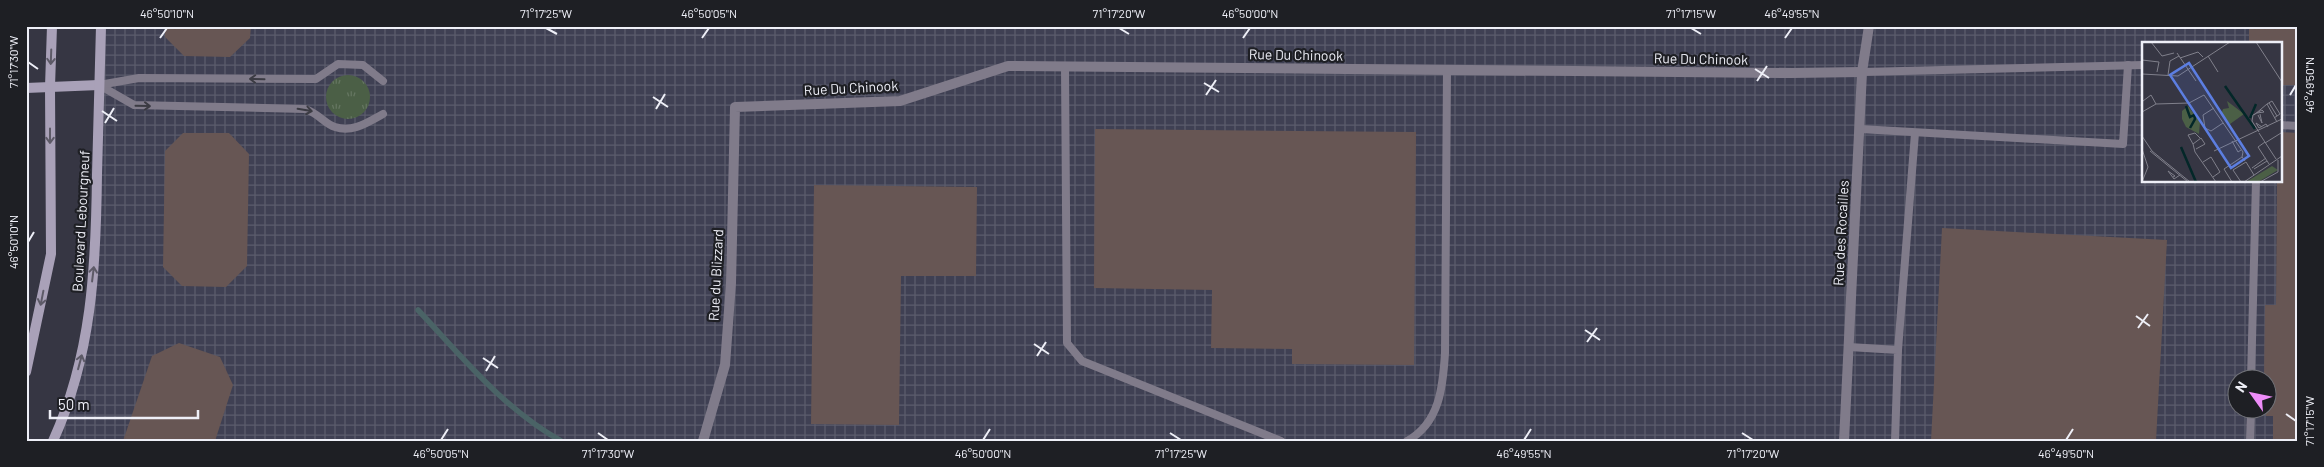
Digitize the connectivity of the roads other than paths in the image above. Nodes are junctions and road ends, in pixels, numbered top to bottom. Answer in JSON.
{"nodes":[{"id":1,"x":52,"y":26,"type":"edge"},
{"id":2,"x":101,"y":26,"type":"edge"},
{"id":3,"x":1869,"y":26,"type":"edge"},
{"id":4,"x":2128,"y":65,"type":"junction"},
{"id":5,"x":2142,"y":65,"type":"edge"},
{"id":6,"x":1065,"y":67,"type":"junction"},
{"id":7,"x":1447,"y":70,"type":"junction"},
{"id":8,"x":1862,"y":72,"type":"junction"},
{"id":9,"x":383,"y":81,"type":"dead end"},
{"id":10,"x":99,"y":85,"type":"junction"},
{"id":11,"x":50,"y":87,"type":"junction"},
{"id":12,"x":26,"y":88,"type":"edge"},
{"id":13,"x":735,"y":107,"type":"joint"},
{"id":14,"x":383,"y":114,"type":"dead end"},
{"id":15,"x":2282,"y":126,"type":"edge"},
{"id":16,"x":2298,"y":126,"type":"edge"},
{"id":17,"x":1860,"y":129,"type":"junction"},
{"id":18,"x":1915,"y":133,"type":"junction"},
{"id":19,"x":2256,"y":182,"type":"edge"},
{"id":20,"x":1848,"y":347,"type":"junction"},
{"id":21,"x":1898,"y":350,"type":"junction"},
{"id":22,"x":2251,"y":370,"type":"edge"},
{"id":23,"x":26,"y":372,"type":"edge"},
{"id":24,"x":2250,"y":420,"type":"edge"},
{"id":25,"x":53,"y":441,"type":"edge"},
{"id":26,"x":703,"y":441,"type":"edge"},
{"id":27,"x":1281,"y":441,"type":"edge"},
{"id":28,"x":1407,"y":441,"type":"edge"},
{"id":29,"x":1844,"y":441,"type":"edge"},
{"id":30,"x":1895,"y":441,"type":"edge"},
{"id":31,"x":2250,"y":441,"type":"edge"}],
"edges":[{"from":1,"to":11,"type":"main road","name":"Boulevard Lebourgneuf","one_way":true},
{"from":2,"to":10,"type":"main road","name":"Boulevard Lebourgneuf"},
{"from":3,"to":8,"type":"street","name":"Rue des Rocailles"},
{"from":4,"to":5,"type":"lane"},
{"from":4,"to":8,"type":"lane"},
{"from":4,"to":18,"type":"lane"},
{"from":6,"to":7,"type":"street","name":"Rue Du Chinook"},
{"from":6,"to":13,"type":"street","name":"Rue Du Chinook"},
{"from":6,"to":27,"type":"lane"},
{"from":7,"to":8,"type":"street","name":"Rue Du Chinook"},
{"from":7,"to":28,"type":"lane"},
{"from":8,"to":17,"type":"street","name":"Rue des Rocailles"},
{"from":9,"to":10,"type":"lane","one_way":true},
{"from":10,"to":11,"type":"main road"},
{"from":10,"to":14,"type":"lane","one_way":true},
{"from":25,"to":10,"type":"main road","name":"Boulevard Lebourgneuf","one_way":true},
{"from":11,"to":12,"type":"main road"},
{"from":11,"to":23,"type":"main road","name":"Boulevard Lebourgneuf","one_way":true},
{"from":13,"to":26,"type":"street","name":"Rue du Blizzard"},
{"from":15,"to":16,"type":"lane"},
{"from":17,"to":18,"type":"lane"},
{"from":17,"to":20,"type":"street","name":"Rue des Rocailles"},
{"from":18,"to":21,"type":"lane"},
{"from":19,"to":22,"type":"lane"},
{"from":20,"to":21,"type":"lane"},
{"from":20,"to":29,"type":"street","name":"Rue des Rocailles"},
{"from":21,"to":30,"type":"lane"},
{"from":24,"to":31,"type":"lane"}]}
